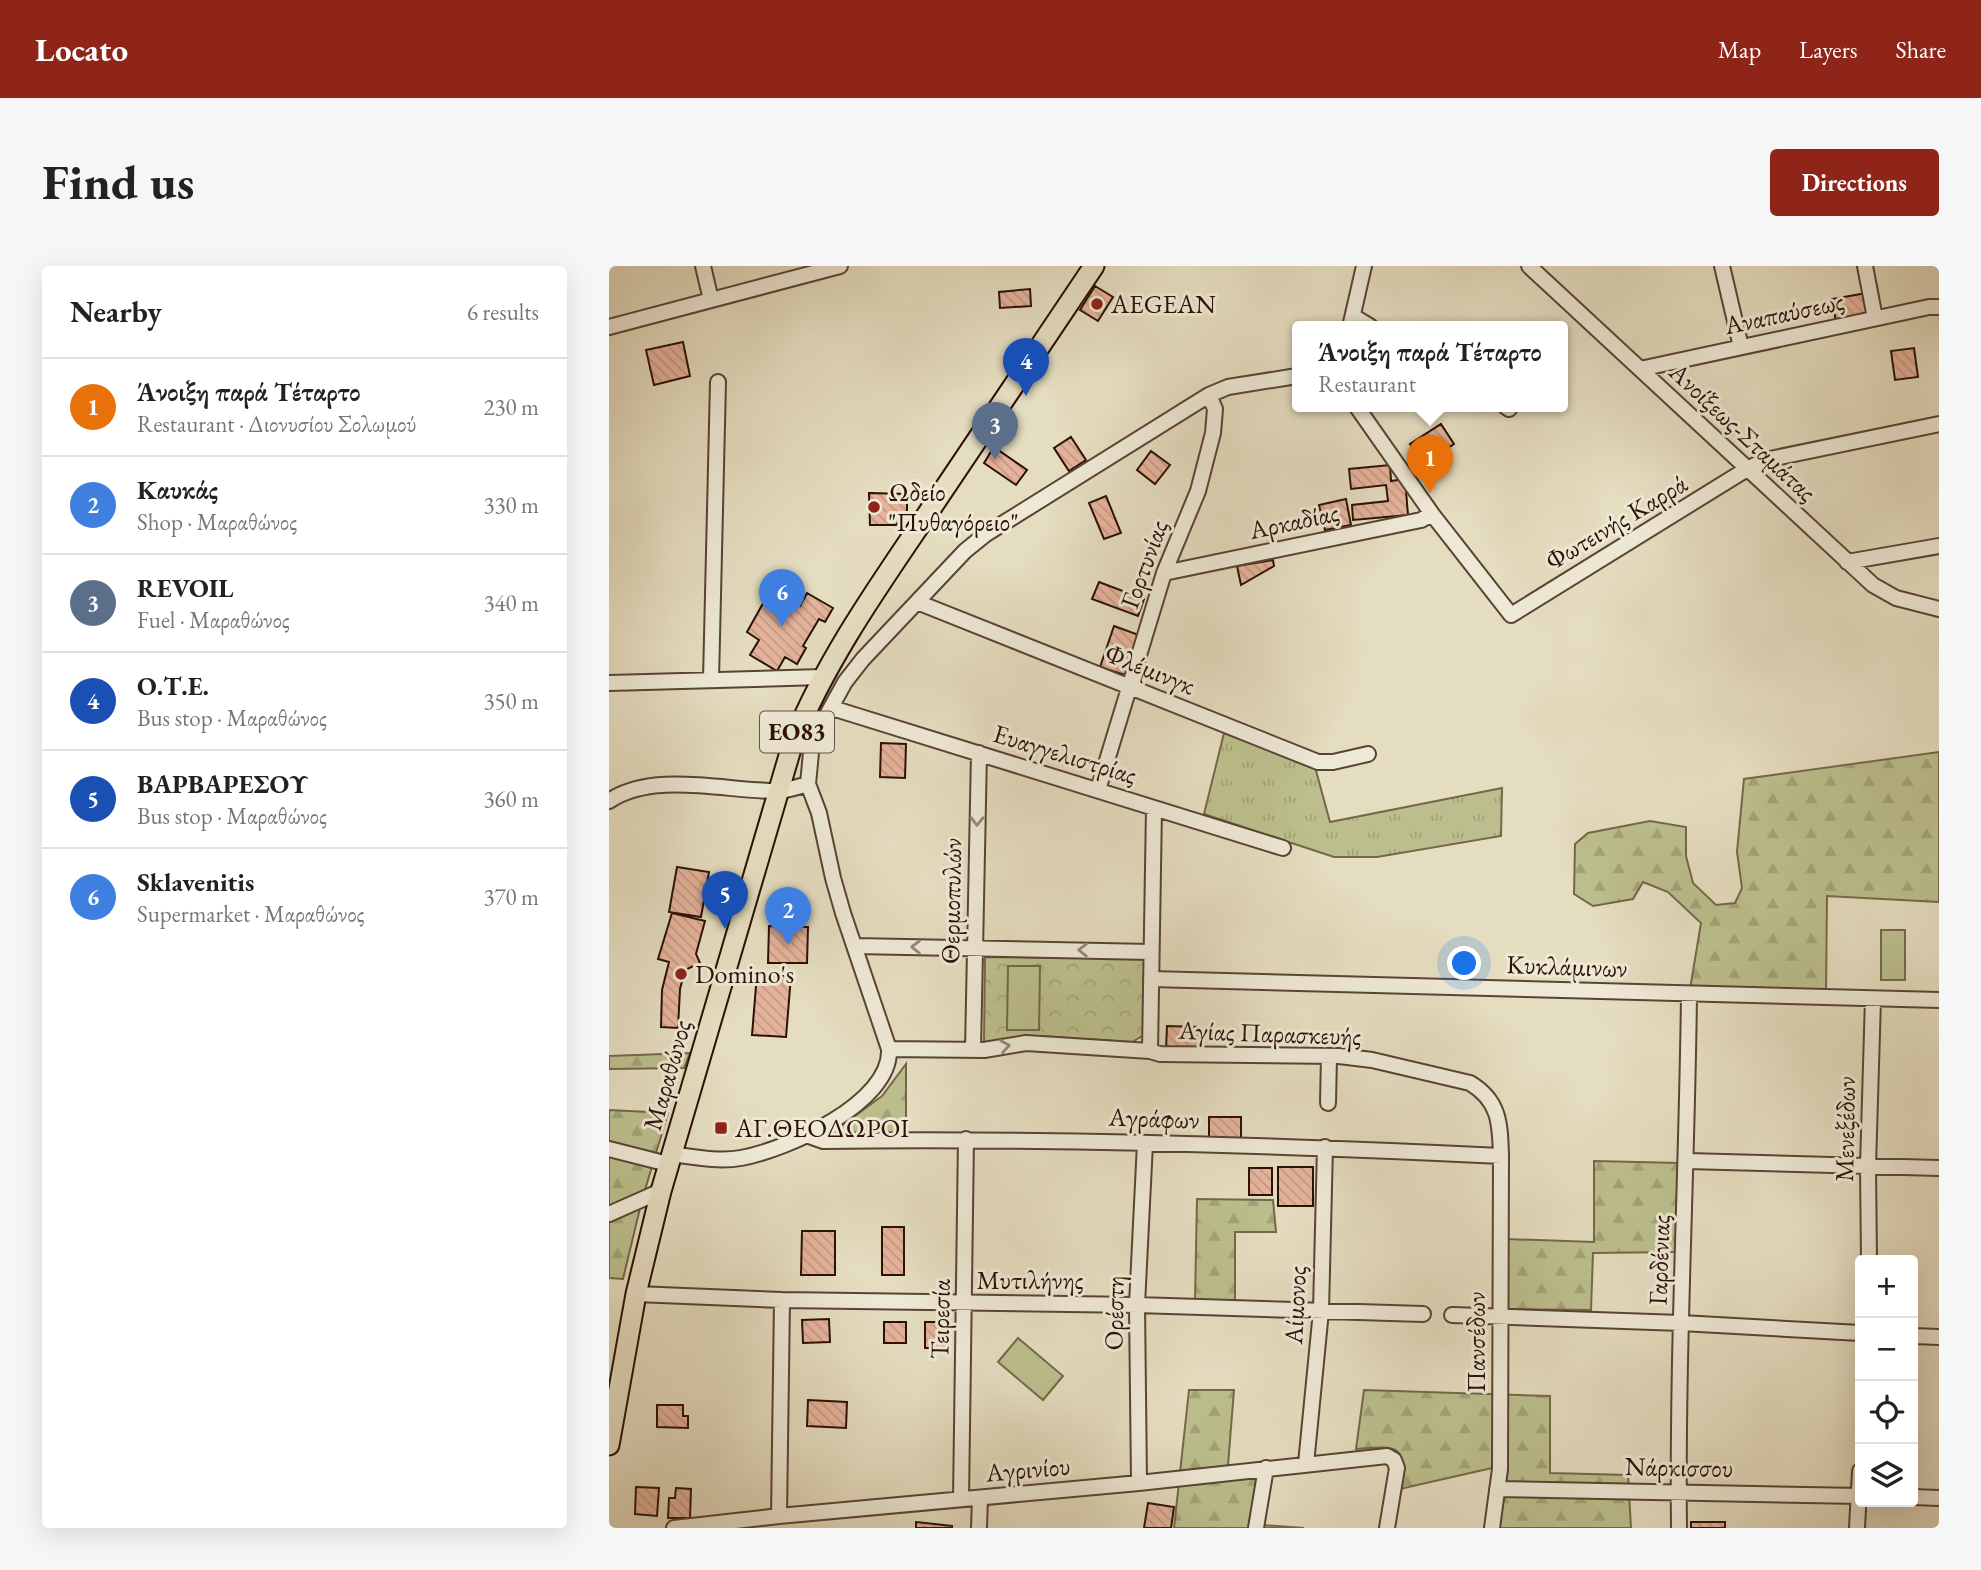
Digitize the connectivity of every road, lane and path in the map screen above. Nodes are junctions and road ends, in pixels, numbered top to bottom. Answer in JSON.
{"nodes":[{"id":1,"x":703,"y":266,"type":"edge"},
{"id":2,"x":840,"y":266,"type":"edge"},
{"id":3,"x":1094,"y":266,"type":"edge"},
{"id":4,"x":1364,"y":266,"type":"edge"},
{"id":5,"x":1529,"y":266,"type":"edge"},
{"id":6,"x":1722,"y":266,"type":"edge"},
{"id":7,"x":1865,"y":266,"type":"edge"},
{"id":8,"x":711,"y":300,"type":"junction"},
{"id":9,"x":1939,"y":307,"type":"edge"},
{"id":10,"x":1875,"y":318,"type":"junction"},
{"id":11,"x":1351,"y":321,"type":"edge"},
{"id":12,"x":609,"y":327,"type":"edge"},
{"id":13,"x":1741,"y":346,"type":"junction"},
{"id":14,"x":1640,"y":369,"type":"junction"},
{"id":15,"x":1292,"y":377,"type":"edge"},
{"id":16,"x":718,"y":383,"type":"dead end"},
{"id":17,"x":1209,"y":395,"type":"junction"},
{"id":18,"x":1361,"y":412,"type":"edge"},
{"id":19,"x":1939,"y":424,"type":"edge"},
{"id":20,"x":1747,"y":469,"type":"junction"},
{"id":21,"x":1432,"y":514,"type":"junction"},
{"id":22,"x":1939,"y":546,"type":"edge"},
{"id":23,"x":1847,"y":562,"type":"junction"},
{"id":24,"x":1164,"y":573,"type":"junction"},
{"id":25,"x":917,"y":603,"type":"junction"},
{"id":26,"x":1939,"y":609,"type":"edge"},
{"id":27,"x":822,"y":677,"type":"junction"},
{"id":28,"x":711,"y":680,"type":"junction"},
{"id":29,"x":609,"y":684,"type":"edge"},
{"id":30,"x":1129,"y":688,"type":"junction"},
{"id":31,"x":832,"y":708,"type":"junction"},
{"id":32,"x":979,"y":753,"type":"junction"},
{"id":33,"x":1368,"y":754,"type":"dead end"},
{"id":34,"x":808,"y":784,"type":"junction"},
{"id":35,"x":1098,"y":790,"type":"junction"},
{"id":36,"x":779,"y":791,"type":"junction"},
{"id":37,"x":609,"y":801,"type":"edge"},
{"id":38,"x":1154,"y":808,"type":"junction"},
{"id":39,"x":1283,"y":848,"type":"dead end"},
{"id":40,"x":856,"y":946,"type":"junction"},
{"id":41,"x":975,"y":948,"type":"junction"},
{"id":42,"x":1151,"y":952,"type":"junction"},
{"id":43,"x":1151,"y":979,"type":"junction"},
{"id":44,"x":1689,"y":994,"type":"junction"},
{"id":45,"x":1873,"y":999,"type":"junction"},
{"id":46,"x":1939,"y":1000,"type":"edge"},
{"id":47,"x":888,"y":1049,"type":"junction"},
{"id":48,"x":973,"y":1050,"type":"junction"},
{"id":49,"x":1150,"y":1051,"type":"junction"},
{"id":50,"x":1329,"y":1056,"type":"junction"},
{"id":51,"x":1328,"y":1103,"type":"dead end"},
{"id":52,"x":806,"y":1135,"type":"junction"},
{"id":53,"x":966,"y":1139,"type":"junction"},
{"id":54,"x":1145,"y":1143,"type":"junction"},
{"id":55,"x":1325,"y":1147,"type":"junction"},
{"id":56,"x":609,"y":1149,"type":"edge"},
{"id":57,"x":1501,"y":1156,"type":"junction"},
{"id":58,"x":670,"y":1159,"type":"junction"},
{"id":59,"x":1687,"y":1161,"type":"junction"},
{"id":60,"x":1868,"y":1166,"type":"junction"},
{"id":61,"x":1939,"y":1168,"type":"edge"},
{"id":62,"x":661,"y":1191,"type":"junction"},
{"id":63,"x":609,"y":1214,"type":"edge"},
{"id":64,"x":1869,"y":1255,"type":"edge"},
{"id":65,"x":636,"y":1294,"type":"junction"},
{"id":66,"x":782,"y":1300,"type":"junction"},
{"id":67,"x":965,"y":1304,"type":"junction"},
{"id":68,"x":1137,"y":1305,"type":"junction"},
{"id":69,"x":1321,"y":1311,"type":"junction"},
{"id":70,"x":1423,"y":1314,"type":"dead end"},
{"id":71,"x":1452,"y":1315,"type":"dead end"},
{"id":72,"x":1501,"y":1316,"type":"junction"},
{"id":73,"x":1681,"y":1323,"type":"junction"},
{"id":74,"x":1855,"y":1333,"type":"edge"},
{"id":75,"x":1918,"y":1336,"type":"edge"},
{"id":76,"x":1939,"y":1337,"type":"edge"},
{"id":77,"x":614,"y":1379,"type":"edge"},
{"id":78,"x":609,"y":1446,"type":"edge"},
{"id":79,"x":1306,"y":1464,"type":"junction"},
{"id":80,"x":1266,"y":1468,"type":"junction"},
{"id":81,"x":1139,"y":1483,"type":"junction"},
{"id":82,"x":1497,"y":1489,"type":"junction"},
{"id":83,"x":1678,"y":1491,"type":"junction"},
{"id":84,"x":1855,"y":1496,"type":"edge"},
{"id":85,"x":1918,"y":1497,"type":"edge"},
{"id":86,"x":980,"y":1498,"type":"junction"},
{"id":87,"x":1939,"y":1498,"type":"edge"},
{"id":88,"x":961,"y":1499,"type":"junction"},
{"id":89,"x":1858,"y":1507,"type":"edge"},
{"id":90,"x":779,"y":1516,"type":"junction"},
{"id":91,"x":761,"y":1523,"type":"edge"},
{"id":92,"x":674,"y":1528,"type":"edge"},
{"id":93,"x":979,"y":1528,"type":"edge"},
{"id":94,"x":1256,"y":1528,"type":"edge"},
{"id":95,"x":1387,"y":1528,"type":"edge"},
{"id":96,"x":1492,"y":1528,"type":"edge"},
{"id":97,"x":1679,"y":1528,"type":"edge"},
{"id":98,"x":1857,"y":1528,"type":"edge"}],
"edges":[{"from":1,"to":8,"type":"street"},
{"from":2,"to":8,"type":"street"},
{"from":3,"to":27,"type":"main road","name":"Μαραθώνος","number":"ΕΟ83"},
{"from":4,"to":11,"type":"street"},
{"from":5,"to":14,"type":"street","name":"Ανοίξεως-Σταμάτας"},
{"from":6,"to":13,"type":"street"},
{"from":7,"to":10,"type":"street"},
{"from":8,"to":12,"type":"street"},
{"from":9,"to":10,"type":"street","name":"Αναπαύσεως"},
{"from":10,"to":13,"type":"street","name":"Αναπαύσεως"},
{"from":13,"to":14,"type":"street","name":"Αναπαύσεως"},
{"from":14,"to":20,"type":"street","name":"Ανοίξεως-Σταμάτας"},
{"from":15,"to":17,"type":"street"},
{"from":16,"to":28,"type":"street"},
{"from":17,"to":24,"type":"street","name":"Γορτυνίας"},
{"from":17,"to":25,"type":"street"},
{"from":18,"to":21,"type":"street"},
{"from":19,"to":20,"type":"street","name":"Φωτεινής Καρρά"},
{"from":20,"to":21,"type":"street","name":"Φωτεινής Καρρά"},
{"from":20,"to":23,"type":"street","name":"Ανοίξεως-Σταμάτας"},
{"from":21,"to":24,"type":"street","name":"Αρκαδίας"},
{"from":22,"to":23,"type":"street"},
{"from":23,"to":26,"type":"street","name":"Ανοίξεως-Σταμάτας"},
{"from":24,"to":30,"type":"street","name":"Γορτυνίας"},
{"from":25,"to":30,"type":"street","name":"Φλέμινγκ"},
{"from":25,"to":31,"type":"street"},
{"from":27,"to":28,"type":"street"},
{"from":27,"to":36,"type":"main road","name":"Μαραθώνος","number":"ΕΟ83"},
{"from":28,"to":29,"type":"street"},
{"from":30,"to":33,"type":"street","name":"Φλέμινγκ"},
{"from":30,"to":35,"type":"street","name":"Γορτυνίας"},
{"from":31,"to":32,"type":"street","name":"Ευαγγελιστρίας"},
{"from":31,"to":34,"type":"street"},
{"from":32,"to":35,"type":"street","name":"Ευαγγελιστρίας"},
{"from":32,"to":41,"type":"street","name":"Θερμοπυλών","one_way":true},
{"from":34,"to":36,"type":"street"},
{"from":34,"to":40,"type":"street"},
{"from":35,"to":38,"type":"street","name":"Ευαγγελιστρίας"},
{"from":36,"to":37,"type":"street"},
{"from":36,"to":58,"type":"main road","name":"Μαραθώνος","number":"ΕΟ83"},
{"from":38,"to":39,"type":"street","name":"Ευαγγελιστρίας"},
{"from":38,"to":42,"type":"street"},
{"from":41,"to":40,"type":"street","one_way":true},
{"from":40,"to":47,"type":"street"},
{"from":42,"to":41,"type":"street","one_way":true},
{"from":41,"to":48,"type":"street","name":"Θερμοπυλών"},
{"from":42,"to":43,"type":"street"},
{"from":43,"to":44,"type":"street","name":"Κυκλάμινων"},
{"from":43,"to":49,"type":"street"},
{"from":44,"to":45,"type":"street","name":"Κυκλάμινων"},
{"from":44,"to":59,"type":"street","name":"Γαρδένιας"},
{"from":45,"to":46,"type":"street","name":"Κυκλάμινων"},
{"from":45,"to":60,"type":"street","name":"Μενεξέδων"},
{"from":47,"to":48,"type":"street","name":"Αγίας Παρασκευής"},
{"from":47,"to":52,"type":"street"},
{"from":48,"to":49,"type":"street","name":"Αγίας Παρασκευής","one_way":true},
{"from":49,"to":50,"type":"street","name":"Αγίας Παρασκευής"},
{"from":50,"to":51,"type":"street"},
{"from":50,"to":57,"type":"street","name":"Αγίας Παρασκευής"},
{"from":52,"to":53,"type":"street","name":"Αγράφων"},
{"from":52,"to":58,"type":"street"},
{"from":53,"to":54,"type":"street","name":"Αγράφων"},
{"from":53,"to":67,"type":"street","name":"Τειρεσία"},
{"from":54,"to":55,"type":"street","name":"Αγράφων"},
{"from":54,"to":68,"type":"street","name":"Ορέστη"},
{"from":55,"to":57,"type":"street","name":"Αγράφων"},
{"from":55,"to":69,"type":"street","name":"Αίμονος"},
{"from":56,"to":58,"type":"street"},
{"from":57,"to":72,"type":"street","name":"Πανσέδων"},
{"from":58,"to":62,"type":"main road","name":"Μαραθώνος","number":"ΕΟ83"},
{"from":59,"to":60,"type":"street"},
{"from":59,"to":73,"type":"street","name":"Γαρδένιας"},
{"from":60,"to":61,"type":"street"},
{"from":60,"to":64,"type":"street","name":"Μενεξέδων"},
{"from":62,"to":63,"type":"street"},
{"from":62,"to":65,"type":"main road","name":"Μαραθώνος","number":"ΕΟ83"},
{"from":65,"to":66,"type":"street","name":"Μυτιλήνης"},
{"from":65,"to":77,"type":"main road","name":"Μαραθώνος","number":"ΕΟ83"},
{"from":66,"to":67,"type":"street","name":"Μυτιλήνης"},
{"from":66,"to":90,"type":"street"},
{"from":67,"to":68,"type":"street","name":"Μυτιλήνης"},
{"from":67,"to":88,"type":"street","name":"Τειρεσία"},
{"from":68,"to":69,"type":"street","name":"Μυτιλήνης"},
{"from":68,"to":81,"type":"street","name":"Ορέστη"},
{"from":69,"to":70,"type":"street","name":"Μυτιλήνης"},
{"from":69,"to":79,"type":"street","name":"Αίμονος"},
{"from":71,"to":72,"type":"street"},
{"from":72,"to":73,"type":"street"},
{"from":72,"to":82,"type":"street","name":"Πανσέδων"},
{"from":73,"to":74,"type":"street"},
{"from":73,"to":83,"type":"street","name":"Γαρδένιας"},
{"from":75,"to":76,"type":"street"},
{"from":77,"to":78,"type":"main road","name":"Μαραθώνος","number":"ΕΟ83"},
{"from":79,"to":80,"type":"street","name":"Αγρινίου"},
{"from":79,"to":95,"type":"street","name":"Αγρινίου"},
{"from":80,"to":81,"type":"street","name":"Αγρινίου"},
{"from":80,"to":94,"type":"street"},
{"from":81,"to":86,"type":"street","name":"Αγρινίου"},
{"from":82,"to":83,"type":"street","name":"Νάρκισσου"},
{"from":82,"to":96,"type":"street","name":"Πανσέδων"},
{"from":83,"to":84,"type":"street","name":"Νάρκισσου"},
{"from":83,"to":97,"type":"street","name":"Γαρδένιας"},
{"from":85,"to":87,"type":"street"},
{"from":86,"to":88,"type":"street","name":"Αγρινίου"},
{"from":86,"to":93,"type":"street"},
{"from":88,"to":90,"type":"street","name":"Αγρινίου"},
{"from":89,"to":98,"type":"street"},
{"from":90,"to":91,"type":"street","name":"Αγρινίου"},
{"from":91,"to":92,"type":"street","name":"Αγρινίου"}]}
